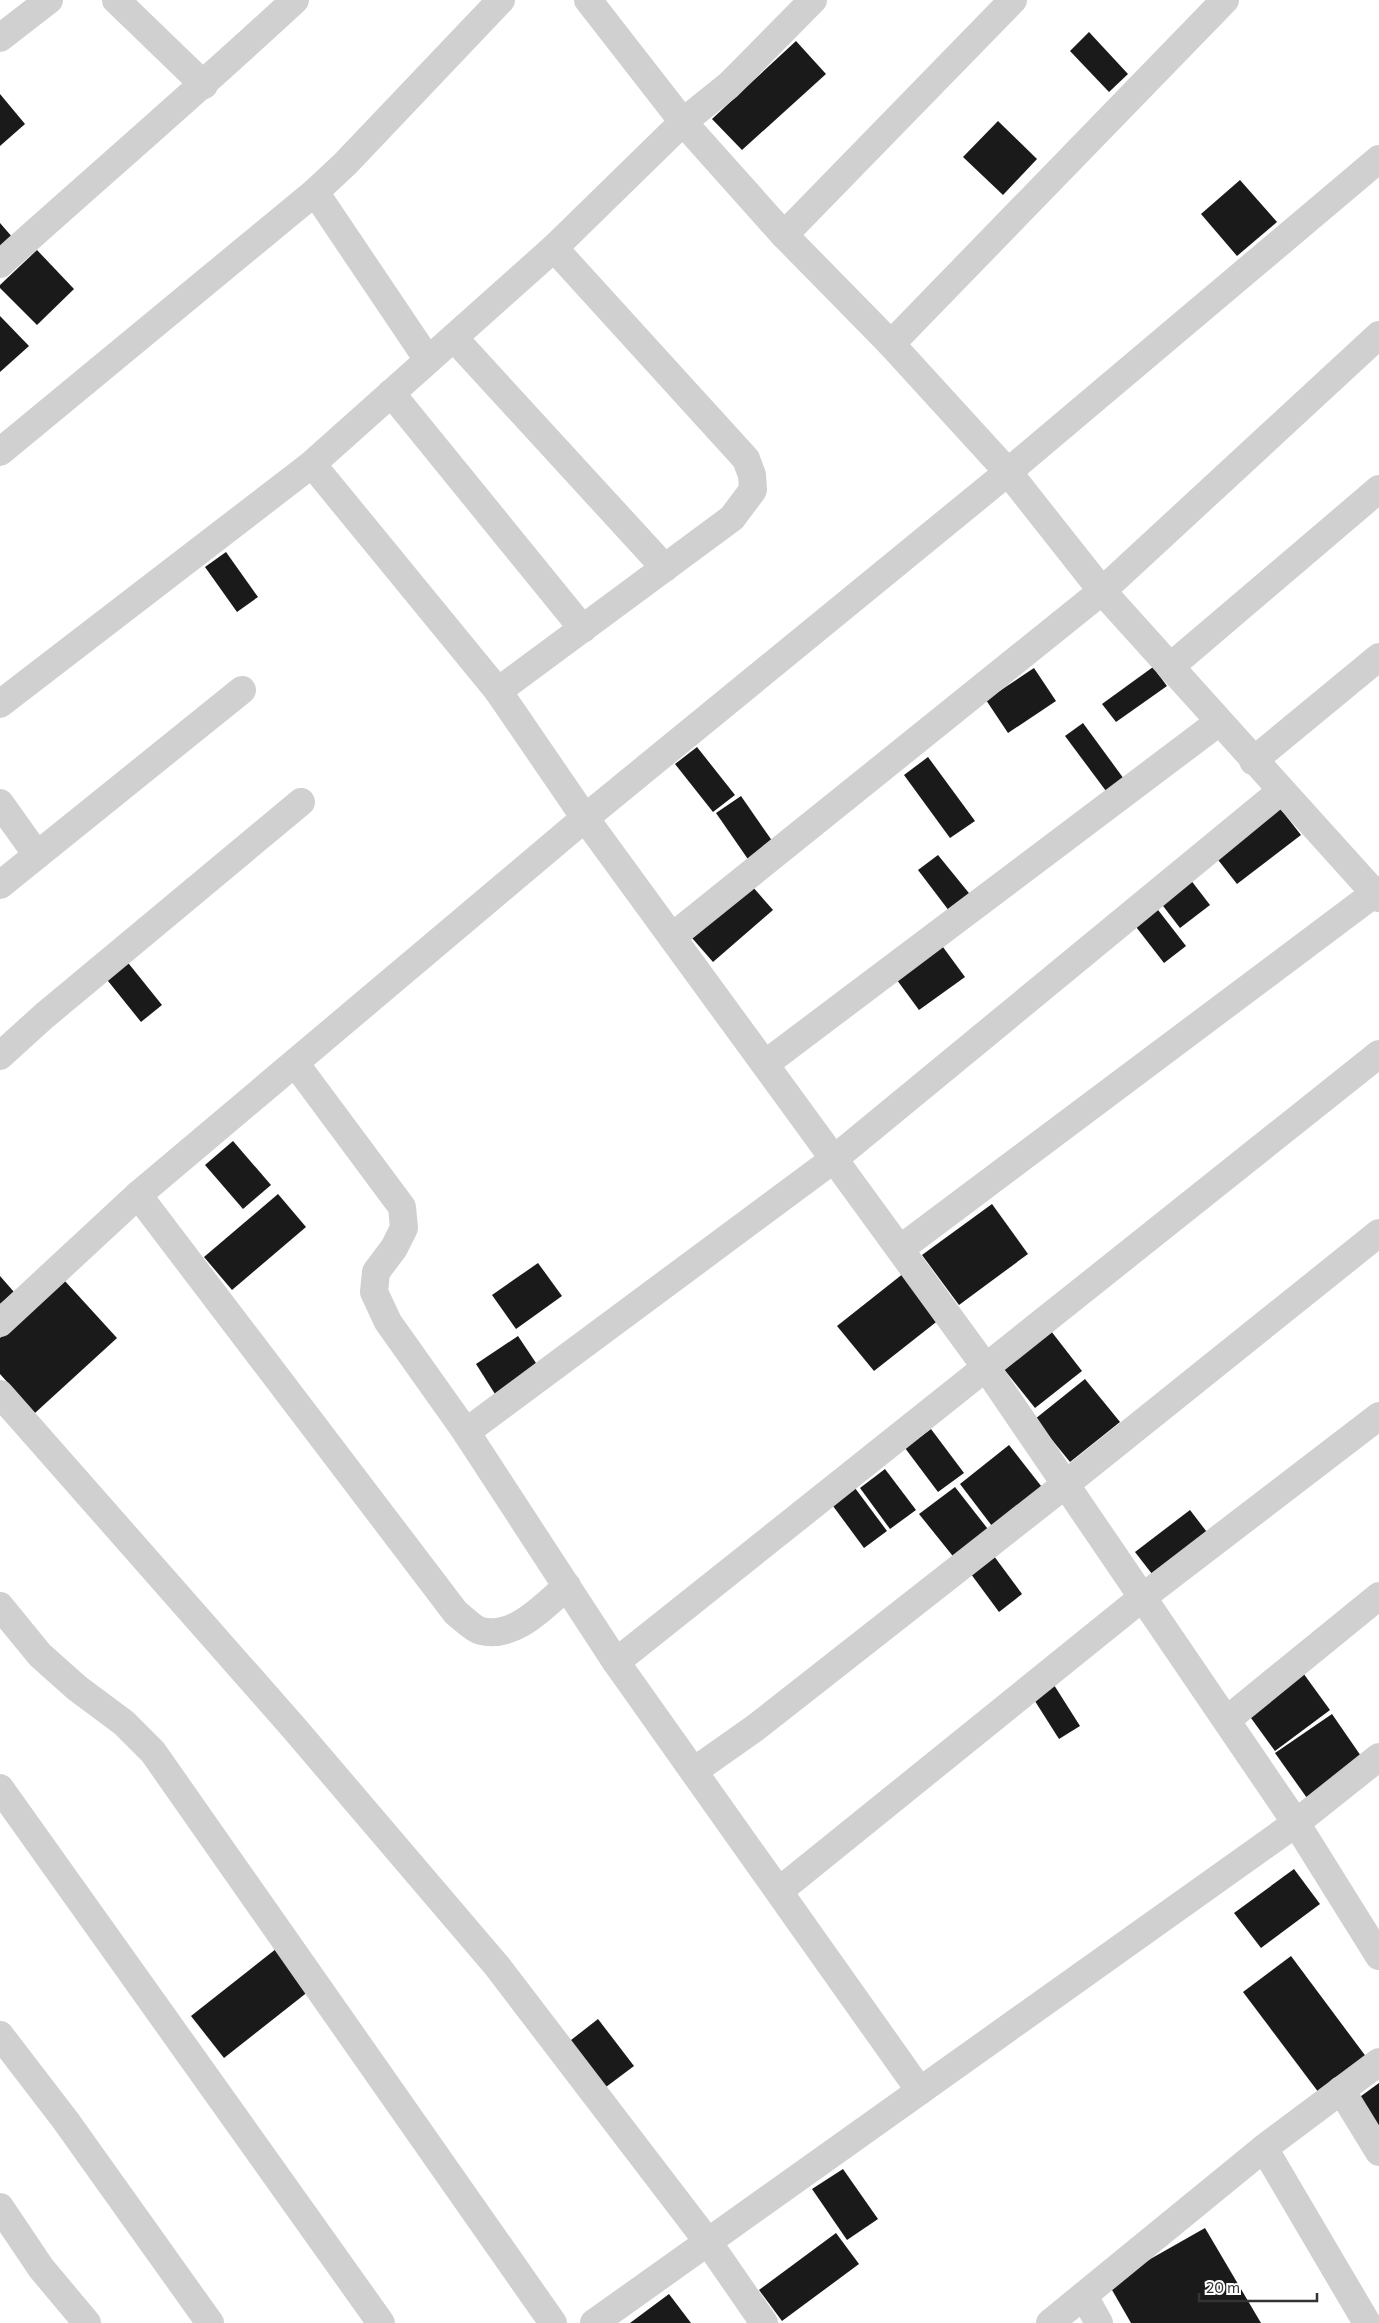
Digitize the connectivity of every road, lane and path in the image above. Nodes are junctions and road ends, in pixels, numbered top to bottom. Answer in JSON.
{"nodes":[{"id":1,"x":49,"y":0,"type":"edge"},
{"id":2,"x":116,"y":0,"type":"edge"},
{"id":3,"x":295,"y":0,"type":"edge"},
{"id":4,"x":501,"y":0,"type":"edge"},
{"id":5,"x":588,"y":0,"type":"edge"},
{"id":6,"x":813,"y":0,"type":"edge"},
{"id":7,"x":1013,"y":0,"type":"edge"},
{"id":8,"x":1224,"y":0,"type":"edge"},
{"id":9,"x":0,"y":38,"type":"edge"},
{"id":10,"x":204,"y":85,"type":"junction"},
{"id":11,"x":683,"y":122,"type":"junction"},
{"id":12,"x":1379,"y":159,"type":"edge"},
{"id":13,"x":315,"y":192,"type":"junction"},
{"id":14,"x":784,"y":235,"type":"junction"},
{"id":15,"x":554,"y":248,"type":"junction"},
{"id":16,"x":0,"y":264,"type":"edge"},
{"id":17,"x":1379,"y":335,"type":"edge"},
{"id":18,"x":454,"y":338,"type":"junction"},
{"id":19,"x":891,"y":344,"type":"junction"},
{"id":20,"x":428,"y":360,"type":"junction"},
{"id":21,"x":391,"y":393,"type":"junction"},
{"id":22,"x":0,"y":452,"type":"edge"},
{"id":23,"x":312,"y":464,"type":"junction"},
{"id":24,"x":1008,"y":472,"type":"junction"},
{"id":25,"x":1379,"y":489,"type":"edge"},
{"id":26,"x":665,"y":568,"type":"junction"},
{"id":27,"x":1102,"y":591,"type":"junction"},
{"id":28,"x":583,"y":629,"type":"junction"},
{"id":29,"x":1379,"y":657,"type":"edge"},
{"id":30,"x":1170,"y":668,"type":"junction"},
{"id":31,"x":242,"y":690,"type":"dead end"},
{"id":32,"x":498,"y":690,"type":"junction"},
{"id":33,"x":0,"y":704,"type":"edge"},
{"id":34,"x":1218,"y":722,"type":"junction"},
{"id":35,"x":1253,"y":761,"type":"junction"},
{"id":36,"x":1281,"y":791,"type":"junction"},
{"id":37,"x":0,"y":802,"type":"edge"},
{"id":38,"x":301,"y":802,"type":"dead end"},
{"id":39,"x":585,"y":818,"type":"junction"},
{"id":40,"x":37,"y":855,"type":"junction"},
{"id":41,"x":0,"y":885,"type":"edge"},
{"id":42,"x":1378,"y":894,"type":"edge"},
{"id":43,"x":672,"y":937,"type":"junction"},
{"id":44,"x":1379,"y":1054,"type":"edge"},
{"id":45,"x":0,"y":1056,"type":"edge"},
{"id":46,"x":295,"y":1063,"type":"junction"},
{"id":47,"x":765,"y":1064,"type":"junction"},
{"id":48,"x":834,"y":1159,"type":"junction"},
{"id":49,"x":138,"y":1196,"type":"junction"},
{"id":50,"x":1379,"y":1233,"type":"edge"},
{"id":51,"x":900,"y":1249,"type":"junction"},
{"id":52,"x":0,"y":1323,"type":"edge"},
{"id":53,"x":987,"y":1369,"type":"junction"},
{"id":54,"x":0,"y":1394,"type":"edge"},
{"id":55,"x":1379,"y":1416,"type":"edge"},
{"id":56,"x":466,"y":1432,"type":"junction"},
{"id":57,"x":1066,"y":1484,"type":"junction"},
{"id":58,"x":567,"y":1586,"type":"junction"},
{"id":59,"x":1379,"y":1596,"type":"edge"},
{"id":60,"x":1143,"y":1597,"type":"junction"},
{"id":61,"x":0,"y":1606,"type":"edge"},
{"id":62,"x":616,"y":1662,"type":"junction"},
{"id":63,"x":1225,"y":1717,"type":"junction"},
{"id":64,"x":1379,"y":1757,"type":"edge"},
{"id":65,"x":694,"y":1771,"type":"junction"},
{"id":66,"x":0,"y":1788,"type":"edge"},
{"id":67,"x":1296,"y":1823,"type":"junction"},
{"id":68,"x":779,"y":1891,"type":"junction"},
{"id":69,"x":1379,"y":1956,"type":"edge"},
{"id":70,"x":0,"y":2035,"type":"edge"},
{"id":71,"x":1379,"y":2062,"type":"edge"},
{"id":72,"x":1341,"y":2090,"type":"junction"},
{"id":73,"x":920,"y":2091,"type":"junction"},
{"id":74,"x":1264,"y":2148,"type":"junction"},
{"id":75,"x":1379,"y":2152,"type":"edge"},
{"id":76,"x":0,"y":2207,"type":"edge"},
{"id":77,"x":708,"y":2242,"type":"junction"},
{"id":78,"x":1084,"y":2296,"type":"junction"},
{"id":79,"x":86,"y":2323,"type":"edge"},
{"id":80,"x":210,"y":2323,"type":"edge"},
{"id":81,"x":381,"y":2323,"type":"edge"},
{"id":82,"x":553,"y":2323,"type":"edge"},
{"id":83,"x":594,"y":2323,"type":"edge"},
{"id":84,"x":764,"y":2323,"type":"edge"},
{"id":85,"x":1050,"y":2323,"type":"edge"},
{"id":86,"x":1099,"y":2323,"type":"edge"},
{"id":87,"x":1367,"y":2323,"type":"edge"}],
"edges":[{"from":1,"to":9,"type":"street"},
{"from":2,"to":10,"type":"street"},
{"from":3,"to":10,"type":"street"},
{"from":4,"to":13,"type":"street"},
{"from":5,"to":11,"type":"street"},
{"from":6,"to":11,"type":"street"},
{"from":7,"to":14,"type":"street"},
{"from":8,"to":19,"type":"street"},
{"from":10,"to":16,"type":"street"},
{"from":11,"to":14,"type":"street"},
{"from":11,"to":15,"type":"street"},
{"from":12,"to":24,"type":"street"},
{"from":13,"to":20,"type":"street"},
{"from":13,"to":22,"type":"street"},
{"from":14,"to":19,"type":"street"},
{"from":15,"to":18,"type":"street"},
{"from":15,"to":26,"type":"street"},
{"from":17,"to":27,"type":"street"},
{"from":18,"to":20,"type":"street"},
{"from":18,"to":26,"type":"street"},
{"from":19,"to":24,"type":"street"},
{"from":20,"to":21,"type":"street"},
{"from":21,"to":23,"type":"street"},
{"from":21,"to":28,"type":"street"},
{"from":23,"to":32,"type":"street"},
{"from":23,"to":33,"type":"street"},
{"from":24,"to":27,"type":"street"},
{"from":24,"to":39,"type":"street"},
{"from":25,"to":30,"type":"street"},
{"from":26,"to":28,"type":"street"},
{"from":27,"to":30,"type":"street"},
{"from":27,"to":43,"type":"street"},
{"from":28,"to":32,"type":"street"},
{"from":29,"to":35,"type":"street"},
{"from":30,"to":34,"type":"street"},
{"from":31,"to":40,"type":"street"},
{"from":32,"to":39,"type":"street"},
{"from":34,"to":35,"type":"street"},
{"from":34,"to":47,"type":"street"},
{"from":35,"to":36,"type":"street"},
{"from":36,"to":42,"type":"street"},
{"from":36,"to":48,"type":"street"},
{"from":37,"to":40,"type":"street"},
{"from":38,"to":45,"type":"street"},
{"from":39,"to":43,"type":"street"},
{"from":39,"to":46,"type":"street"},
{"from":40,"to":41,"type":"street"},
{"from":42,"to":51,"type":"street"},
{"from":43,"to":47,"type":"street"},
{"from":44,"to":53,"type":"street"},
{"from":46,"to":49,"type":"street"},
{"from":46,"to":56,"type":"street"},
{"from":47,"to":48,"type":"street"},
{"from":48,"to":51,"type":"street"},
{"from":48,"to":56,"type":"street"},
{"from":49,"to":52,"type":"street"},
{"from":49,"to":58,"type":"street"},
{"from":50,"to":57,"type":"street"},
{"from":51,"to":53,"type":"street"},
{"from":53,"to":57,"type":"street"},
{"from":53,"to":62,"type":"street"},
{"from":54,"to":77,"type":"street"},
{"from":55,"to":60,"type":"street"},
{"from":56,"to":58,"type":"street"},
{"from":57,"to":60,"type":"street"},
{"from":57,"to":65,"type":"street"},
{"from":58,"to":62,"type":"street"},
{"from":59,"to":63,"type":"street"},
{"from":60,"to":63,"type":"street"},
{"from":60,"to":68,"type":"street"},
{"from":61,"to":82,"type":"street"},
{"from":62,"to":65,"type":"street"},
{"from":63,"to":67,"type":"street"},
{"from":64,"to":67,"type":"street"},
{"from":65,"to":68,"type":"street"},
{"from":66,"to":81,"type":"street"},
{"from":67,"to":69,"type":"street"},
{"from":67,"to":73,"type":"street"},
{"from":68,"to":73,"type":"street"},
{"from":70,"to":80,"type":"street"},
{"from":71,"to":72,"type":"street"},
{"from":72,"to":74,"type":"street"},
{"from":72,"to":75,"type":"street"},
{"from":73,"to":77,"type":"street"},
{"from":74,"to":78,"type":"street"},
{"from":74,"to":87,"type":"street"},
{"from":76,"to":79,"type":"street"},
{"from":77,"to":83,"type":"street"},
{"from":77,"to":84,"type":"street"},
{"from":78,"to":85,"type":"street"},
{"from":78,"to":86,"type":"street"}]}
